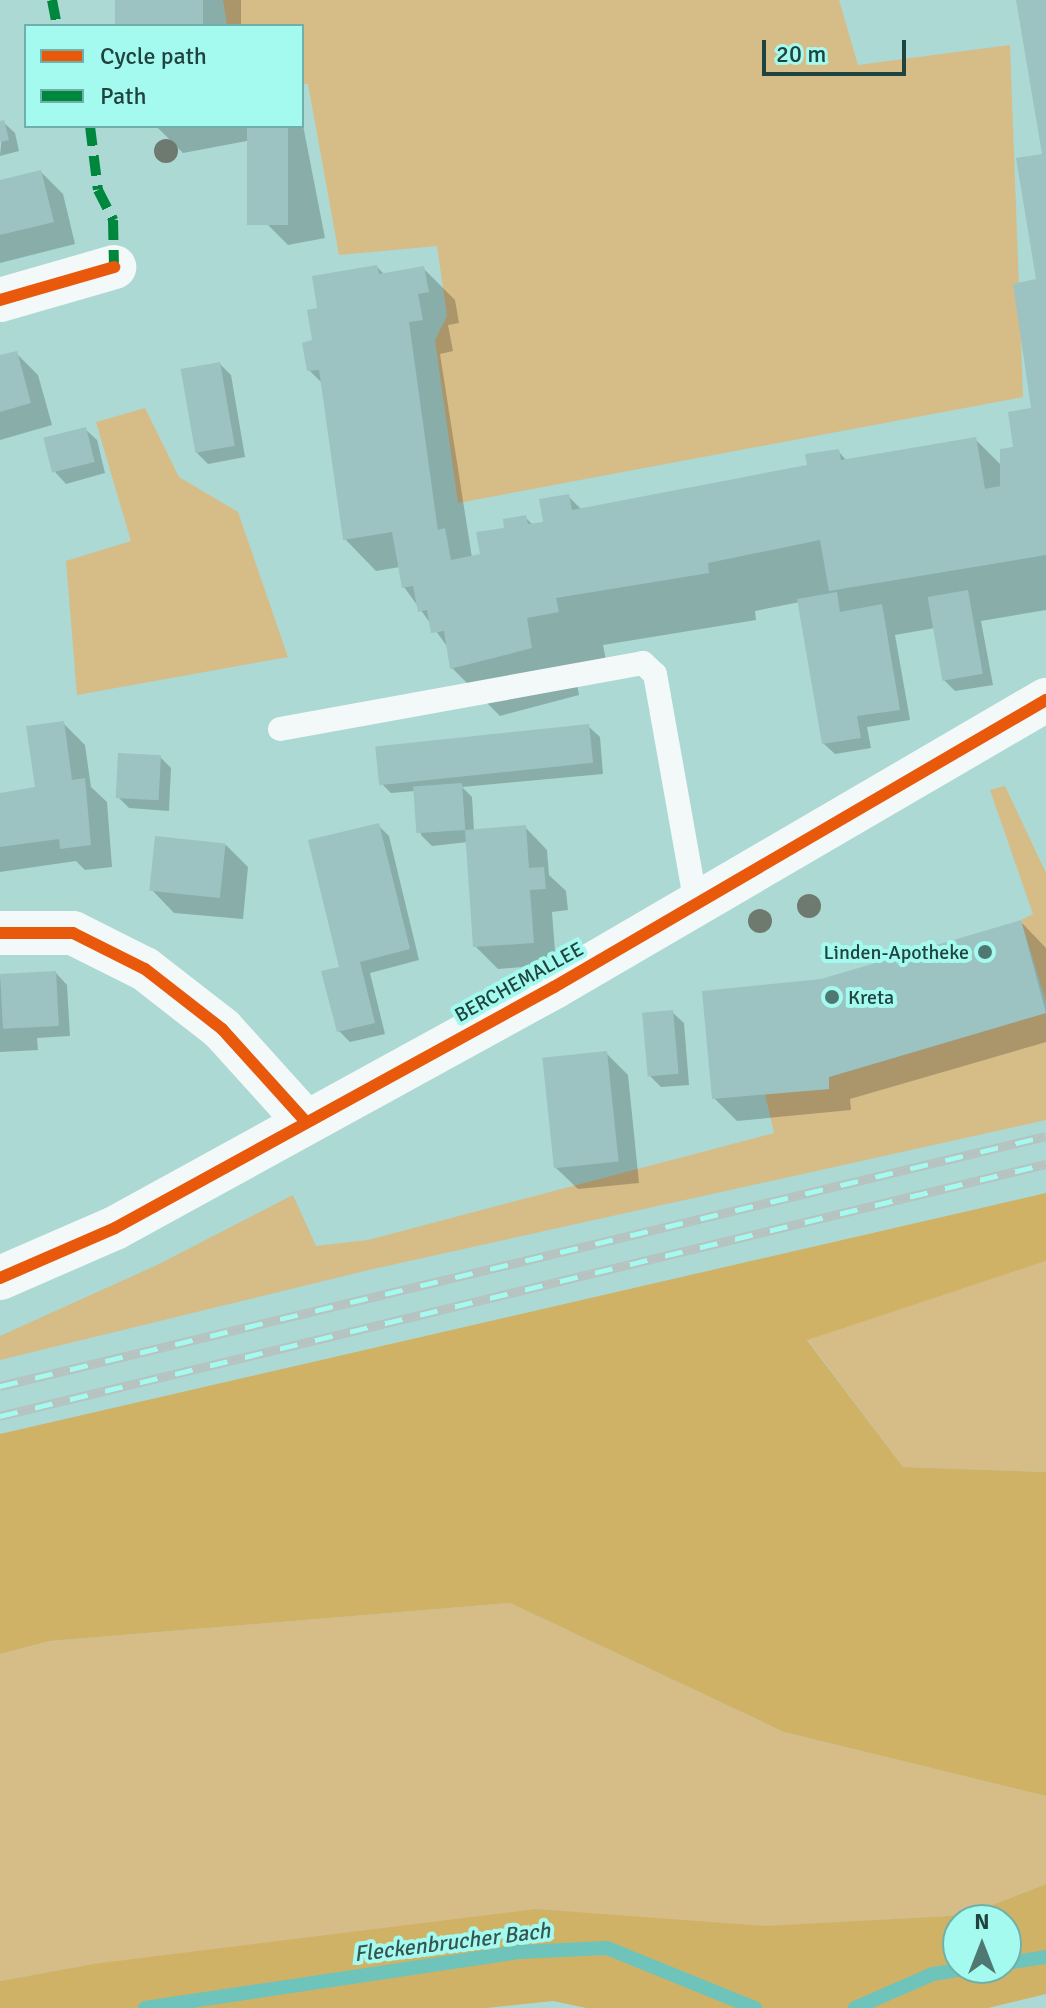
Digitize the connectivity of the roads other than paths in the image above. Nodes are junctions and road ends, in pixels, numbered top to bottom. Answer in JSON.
{"nodes":[{"id":1,"x":114,"y":267,"type":"dead end"},
{"id":2,"x":0,"y":300,"type":"edge"},
{"id":3,"x":1046,"y":700,"type":"edge"},
{"id":4,"x":280,"y":729,"type":"dead end"},
{"id":5,"x":696,"y":904,"type":"junction"},
{"id":6,"x":0,"y":933,"type":"edge"},
{"id":7,"x":306,"y":1122,"type":"junction"},
{"id":8,"x":0,"y":1278,"type":"edge"}],
"edges":[{"from":1,"to":2,"type":"street"},
{"from":3,"to":5,"type":"street","name":"BERCHEMALLEE"},
{"from":4,"to":5,"type":"lane"},
{"from":5,"to":7,"type":"street","name":"BERCHEMALLEE"},
{"from":6,"to":7,"type":"street"},
{"from":7,"to":8,"type":"street","name":"BERCHEMALLEE"}]}
